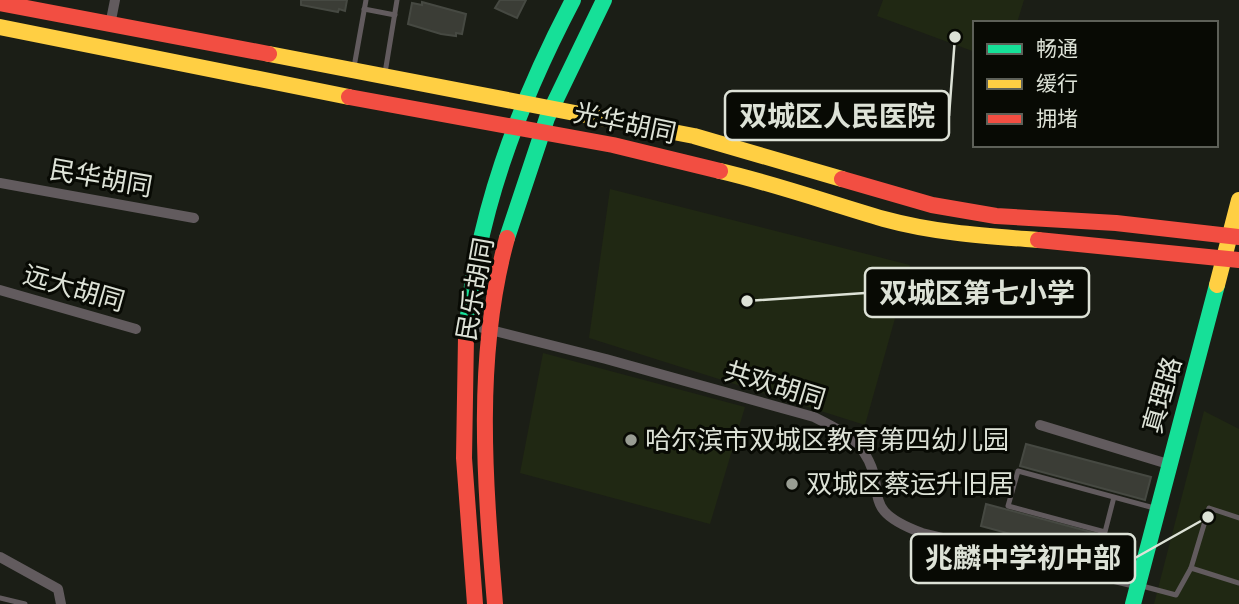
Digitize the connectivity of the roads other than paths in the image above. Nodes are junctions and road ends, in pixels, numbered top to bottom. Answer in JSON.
{"nodes":[{"id":1,"x":115,"y":0,"type":"edge"},
{"id":2,"x":366,"y":0,"type":"edge"},
{"id":3,"x":397,"y":0,"type":"edge"},
{"id":4,"x":573,"y":0,"type":"edge"},
{"id":5,"x":604,"y":0,"type":"edge"},
{"id":6,"x":0,"y":4,"type":"edge"},
{"id":7,"x":364,"y":9,"type":"junction"},
{"id":8,"x":395,"y":15,"type":"junction"},
{"id":9,"x":110,"y":25,"type":"junction"},
{"id":10,"x":0,"y":27,"type":"edge"},
{"id":11,"x":353,"y":70,"type":"junction"},
{"id":12,"x":384,"y":76,"type":"junction"},
{"id":13,"x":524,"y":103,"type":"junction"},
{"id":14,"x":552,"y":108,"type":"junction"},
{"id":15,"x":516,"y":126,"type":"junction"},
{"id":16,"x":544,"y":131,"type":"junction"},
{"id":17,"x":0,"y":183,"type":"edge"},
{"id":18,"x":1239,"y":200,"type":"edge"},
{"id":19,"x":194,"y":218,"type":"dead end"},
{"id":20,"x":1235,"y":236,"type":"edge"},
{"id":21,"x":1232,"y":259,"type":"edge"},
{"id":22,"x":0,"y":290,"type":"edge"},
{"id":23,"x":467,"y":324,"type":"junction"},
{"id":24,"x":135,"y":329,"type":"dead end"},
{"id":25,"x":489,"y":330,"type":"junction"},
{"id":26,"x":1040,"y":425,"type":"dead end"},
{"id":27,"x":1168,"y":464,"type":"junction"},
{"id":28,"x":1114,"y":497,"type":"junction"},
{"id":29,"x":1157,"y":509,"type":"junction"},
{"id":30,"x":1239,"y":518,"type":"edge"},
{"id":31,"x":1,"y":560,"type":"edge"},
{"id":32,"x":1191,"y":568,"type":"junction"},
{"id":33,"x":1239,"y":583,"type":"edge"},
{"id":34,"x":1139,"y":585,"type":"junction"},
{"id":35,"x":0,"y":598,"type":"edge"},
{"id":36,"x":25,"y":604,"type":"edge"},
{"id":37,"x":61,"y":604,"type":"edge"},
{"id":38,"x":475,"y":604,"type":"edge"},
{"id":39,"x":495,"y":604,"type":"edge"},
{"id":40,"x":1133,"y":604,"type":"edge"}],
"edges":[{"from":1,"to":9,"type":"street"},
{"from":2,"to":7,"type":"lane"},
{"from":3,"to":8,"type":"lane"},
{"from":4,"to":13,"type":"main road","name":"民乐胡同"},
{"from":5,"to":14,"type":"main road","name":"民乐胡同"},
{"from":6,"to":9,"type":"main road","name":"光华胡同"},
{"from":7,"to":8,"type":"lane"},
{"from":7,"to":11,"type":"lane"},
{"from":8,"to":12,"type":"lane"},
{"from":9,"to":11,"type":"main road","name":"光华胡同"},
{"from":10,"to":15,"type":"main road","name":"光华胡同"},
{"from":11,"to":12,"type":"main road","name":"光华胡同"},
{"from":12,"to":13,"type":"main road","name":"光华胡同"},
{"from":13,"to":14,"type":"main road","name":"光华胡同"},
{"from":13,"to":15,"type":"main road","name":"民乐胡同"},
{"from":14,"to":16,"type":"main road","name":"民乐胡同"},
{"from":14,"to":20,"type":"main road","name":"光华胡同"},
{"from":15,"to":16,"type":"main road","name":"光华胡同"},
{"from":15,"to":23,"type":"main road","name":"民乐胡同"},
{"from":16,"to":21,"type":"main road","name":"光华胡同"},
{"from":16,"to":25,"type":"main road","name":"民乐胡同"},
{"from":17,"to":19,"type":"street","name":"民华胡同"},
{"from":18,"to":20,"type":"main road","name":"真理路"},
{"from":20,"to":21,"type":"main road","name":"真理路"},
{"from":21,"to":27,"type":"main road","name":"真理路"},
{"from":22,"to":24,"type":"street","name":"远大胡同"},
{"from":23,"to":25,"type":"street","name":"共欢胡同"},
{"from":23,"to":38,"type":"main road","name":"民乐胡同"},
{"from":25,"to":34,"type":"street","name":"共欢胡同"},
{"from":25,"to":39,"type":"main road","name":"民乐胡同"},
{"from":26,"to":27,"type":"street"},
{"from":27,"to":29,"type":"main road","name":"真理路"},
{"from":28,"to":28,"type":"lane"},
{"from":28,"to":29,"type":"lane"},
{"from":29,"to":34,"type":"main road","name":"真理路"},
{"from":30,"to":32,"type":"lane"},
{"from":31,"to":37,"type":"street"},
{"from":32,"to":33,"type":"lane"},
{"from":32,"to":34,"type":"lane"},
{"from":34,"to":40,"type":"main road","name":"真理路"},
{"from":35,"to":36,"type":"lane"}]}
